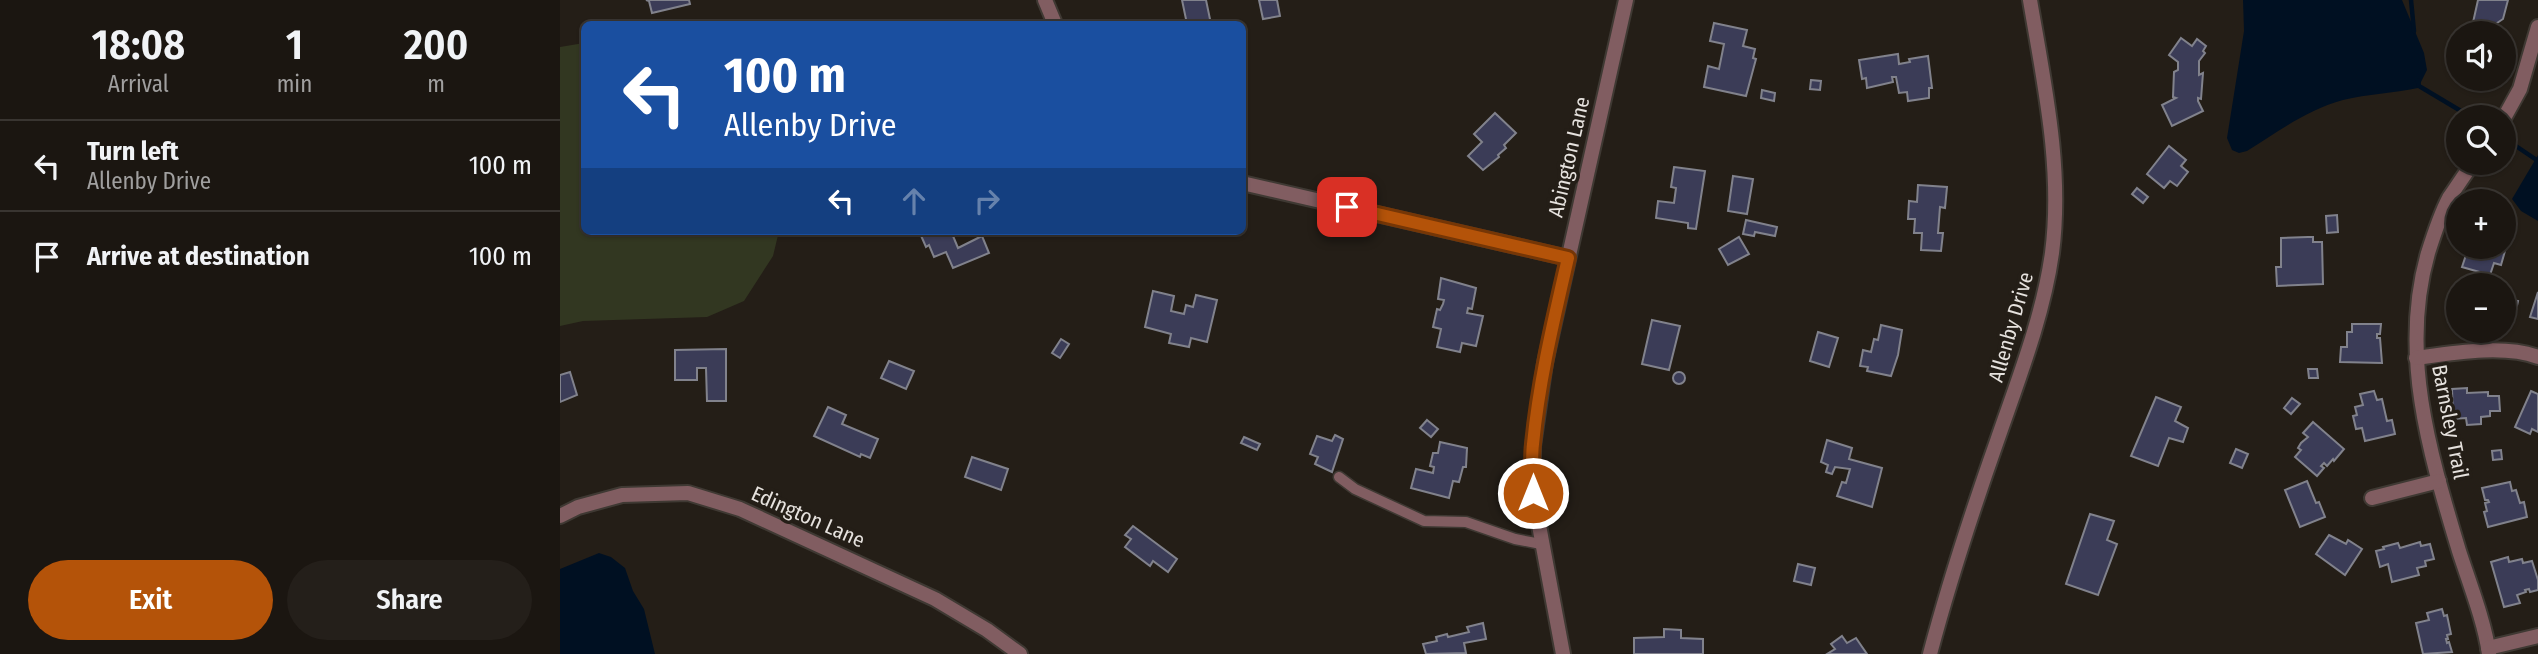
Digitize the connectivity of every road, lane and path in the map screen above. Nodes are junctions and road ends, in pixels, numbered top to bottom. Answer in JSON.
{"nodes":[{"id":1,"x":1045,"y":0,"type":"edge"},
{"id":2,"x":1626,"y":0,"type":"edge"},
{"id":3,"x":2030,"y":0,"type":"edge"},
{"id":4,"x":1054,"y":21,"type":"edge"},
{"id":5,"x":2538,"y":27,"type":"edge"},
{"id":6,"x":2512,"y":105,"type":"edge"},
{"id":7,"x":2465,"y":175,"type":"edge"},
{"id":8,"x":1246,"y":184,"type":"edge"},
{"id":9,"x":1568,"y":258,"type":"junction"},
{"id":10,"x":2538,"y":357,"type":"edge"},
{"id":11,"x":2416,"y":358,"type":"junction"},
{"id":12,"x":1339,"y":477,"type":"dead end"},
{"id":13,"x":2439,"y":481,"type":"junction"},
{"id":14,"x":2372,"y":498,"type":"dead end"},
{"id":15,"x":560,"y":516,"type":"edge"},
{"id":16,"x":1541,"y":544,"type":"junction"},
{"id":17,"x":2538,"y":636,"type":"edge"},
{"id":18,"x":2489,"y":651,"type":"edge"},
{"id":19,"x":1020,"y":654,"type":"edge"},
{"id":20,"x":1563,"y":654,"type":"edge"},
{"id":21,"x":1930,"y":654,"type":"edge"}],
"edges":[{"from":1,"to":4,"type":"street"},
{"from":2,"to":9,"type":"street","name":"Abington Lane"},
{"from":3,"to":21,"type":"street","name":"Allenby Drive"},
{"from":5,"to":6,"type":"street"},
{"from":7,"to":11,"type":"street","name":"Barnsley Trail"},
{"from":8,"to":9,"type":"street"},
{"from":9,"to":16,"type":"street","name":"Abington Lane"},
{"from":10,"to":11,"type":"street"},
{"from":11,"to":13,"type":"street","name":"Barnsley Trail"},
{"from":12,"to":16,"type":"lane"},
{"from":13,"to":14,"type":"street"},
{"from":13,"to":18,"type":"street","name":"Barnsley Trail"},
{"from":15,"to":19,"type":"street","name":"Edington Lane"},
{"from":16,"to":20,"type":"street","name":"Abington Lane"},
{"from":17,"to":18,"type":"street"}]}
